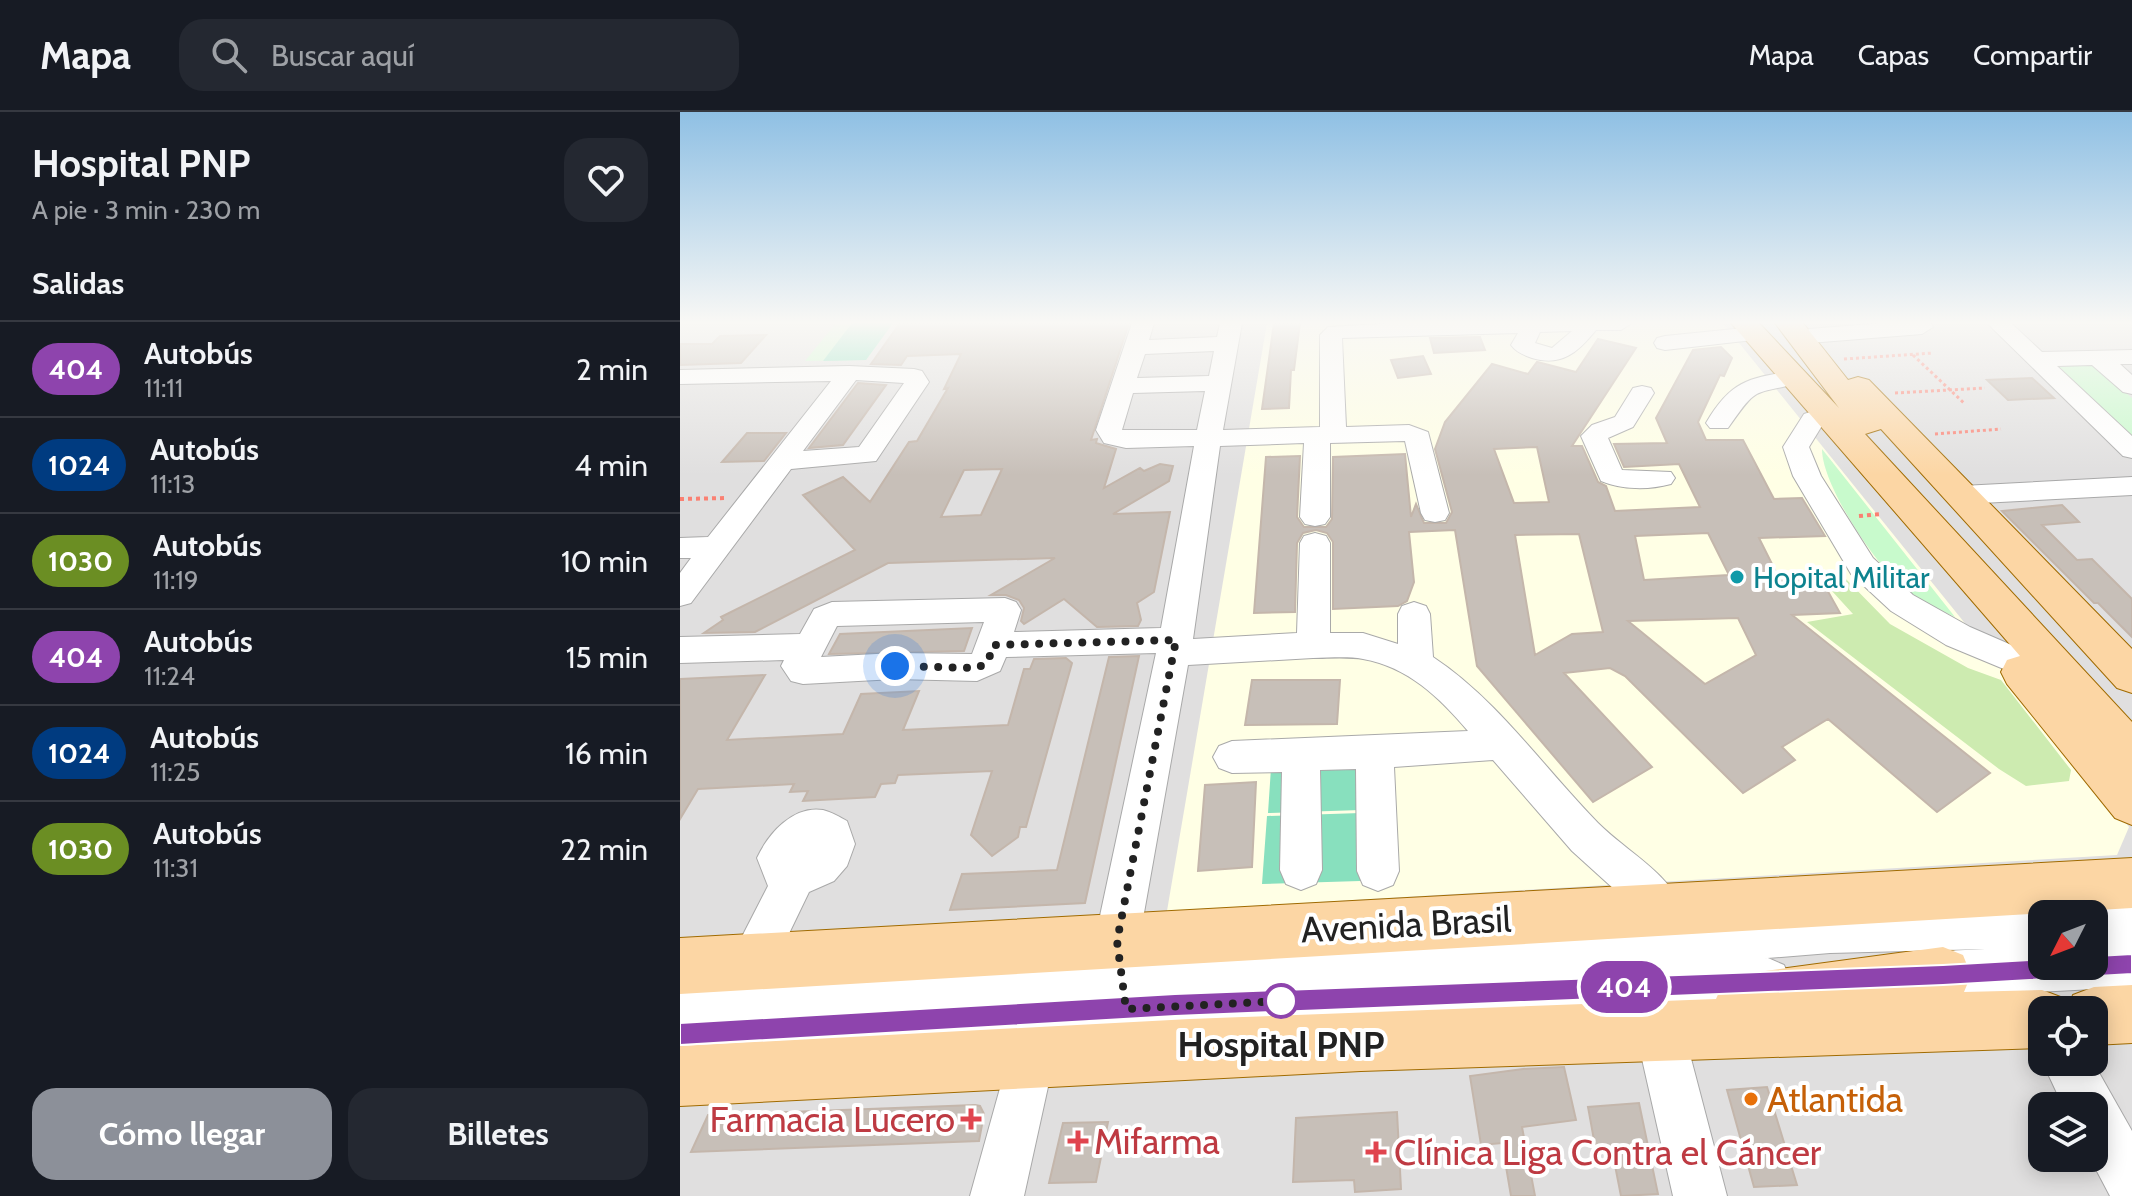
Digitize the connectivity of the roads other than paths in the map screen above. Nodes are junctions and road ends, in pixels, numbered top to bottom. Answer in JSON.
{"nodes":[{"id":1,"x":849,"y":373,"type":"edge"},
{"id":2,"x":824,"y":374,"type":"edge"},
{"id":3,"x":866,"y":374,"type":"edge"},
{"id":4,"x":1127,"y":374,"type":"edge"},
{"id":5,"x":1221,"y":374,"type":"edge"},
{"id":6,"x":1329,"y":374,"type":"edge"},
{"id":7,"x":1650,"y":374,"type":"edge"},
{"id":8,"x":1785,"y":374,"type":"edge"},
{"id":9,"x":1832,"y":374,"type":"edge"},
{"id":10,"x":1844,"y":374,"type":"edge"},
{"id":11,"x":2051,"y":374,"type":"edge"},
{"id":12,"x":2116,"y":374,"type":"edge"},
{"id":13,"x":680,"y":377,"type":"edge"},
{"id":14,"x":1219,"y":383,"type":"junction"},
{"id":15,"x":1123,"y":386,"type":"junction"},
{"id":16,"x":2132,"y":387,"type":"edge"},
{"id":17,"x":1801,"y":394,"type":"junction"},
{"id":18,"x":1719,"y":423,"type":"dead end"},
{"id":19,"x":1325,"y":435,"type":"junction"},
{"id":20,"x":1877,"y":435,"type":"junction"},
{"id":21,"x":1208,"y":439,"type":"junction"},
{"id":22,"x":2132,"y":450,"type":"edge"},
{"id":23,"x":782,"y":461,"type":"junction"},
{"id":24,"x":1661,"y":478,"type":"dead end"},
{"id":25,"x":2132,"y":486,"type":"edge"},
{"id":26,"x":1962,"y":495,"type":"junction"},
{"id":27,"x":1435,"y":513,"type":"dead end"},
{"id":28,"x":717,"y":547,"type":"junction"},
{"id":29,"x":680,"y":548,"type":"edge"},
{"id":30,"x":680,"y":595,"type":"edge"},
{"id":31,"x":920,"y":612,"type":"junction"},
{"id":32,"x":1414,"y":614,"type":"dead end"},
{"id":33,"x":993,"y":645,"type":"junction"},
{"id":34,"x":1313,"y":645,"type":"junction"},
{"id":35,"x":810,"y":646,"type":"junction"},
{"id":36,"x":1175,"y":646,"type":"junction"},
{"id":37,"x":680,"y":650,"type":"edge"},
{"id":38,"x":2011,"y":659,"type":"junction"},
{"id":39,"x":1416,"y":663,"type":"junction"},
{"id":40,"x":895,"y":666,"type":"junction"},
{"id":41,"x":2132,"y":676,"type":"edge"},
{"id":42,"x":2132,"y":711,"type":"edge"},
{"id":43,"x":1500,"y":744,"type":"junction"},
{"id":44,"x":1375,"y":753,"type":"junction"},
{"id":45,"x":1301,"y":754,"type":"junction"},
{"id":46,"x":2132,"y":754,"type":"edge"},
{"id":47,"x":1232,"y":757,"type":"dead end"},
{"id":48,"x":2132,"y":803,"type":"edge"},
{"id":49,"x":1301,"y":870,"type":"dead end"},
{"id":50,"x":1378,"y":871,"type":"dead end"},
{"id":51,"x":795,"y":876,"type":"dead end"},
{"id":52,"x":2132,"y":883,"type":"edge"},
{"id":53,"x":1654,"y":910,"type":"junction"},
{"id":54,"x":2132,"y":924,"type":"edge"},
{"id":55,"x":2108,"y":925,"type":"edge"},
{"id":56,"x":2028,"y":926,"type":"edge"},
{"id":57,"x":1830,"y":931,"type":"junction"},
{"id":58,"x":752,"y":962,"type":"junction"},
{"id":59,"x":2132,"y":964,"type":"edge"},
{"id":60,"x":680,"y":966,"type":"edge"},
{"id":61,"x":1943,"y":975,"type":"junction"},
{"id":62,"x":680,"y":1005,"type":"edge"},
{"id":63,"x":1096,"y":1005,"type":"junction"},
{"id":64,"x":2132,"y":1014,"type":"edge"},
{"id":65,"x":2108,"y":1015,"type":"edge"},
{"id":66,"x":2028,"y":1019,"type":"edge"},
{"id":67,"x":1659,"y":1028,"type":"junction"},
{"id":68,"x":680,"y":1034,"type":"edge"},
{"id":69,"x":680,"y":1076,"type":"edge"},
{"id":70,"x":2108,"y":1139,"type":"edge"},
{"id":71,"x":2132,"y":1184,"type":"edge"},
{"id":72,"x":997,"y":1196,"type":"edge"},
{"id":73,"x":1700,"y":1196,"type":"edge"}],
"edges":[{"from":1,"to":23,"type":"street"},
{"from":2,"to":13,"type":"street"},
{"from":3,"to":23,"type":"street"},
{"from":4,"to":15,"type":"street"},
{"from":5,"to":14,"type":"street"},
{"from":6,"to":19,"type":"street"},
{"from":7,"to":24,"type":"street"},
{"from":8,"to":17,"type":"main road"},
{"from":9,"to":20,"type":"main road"},
{"from":10,"to":20,"type":"main road"},
{"from":11,"to":22,"type":"street"},
{"from":12,"to":16,"type":"street"},
{"from":14,"to":15,"type":"street"},
{"from":14,"to":21,"type":"street"},
{"from":15,"to":21,"type":"street"},
{"from":17,"to":18,"type":"street"},
{"from":17,"to":20,"type":"main road"},
{"from":17,"to":38,"type":"main road"},
{"from":17,"to":38,"type":"street"},
{"from":19,"to":21,"type":"street"},
{"from":19,"to":27,"type":"street"},
{"from":19,"to":34,"type":"street"},
{"from":20,"to":26,"type":"main road"},
{"from":20,"to":42,"type":"main road"},
{"from":20,"to":46,"type":"main road"},
{"from":21,"to":36,"type":"street"},
{"from":23,"to":28,"type":"street"},
{"from":25,"to":26,"type":"street"},
{"from":26,"to":41,"type":"main road"},
{"from":28,"to":29,"type":"street"},
{"from":28,"to":30,"type":"street"},
{"from":31,"to":33,"type":"street"},
{"from":31,"to":35,"type":"street"},
{"from":31,"to":40,"type":"street"},
{"from":32,"to":39,"type":"street"},
{"from":33,"to":36,"type":"street"},
{"from":33,"to":40,"type":"street"},
{"from":34,"to":36,"type":"street"},
{"from":34,"to":39,"type":"street"},
{"from":35,"to":37,"type":"street"},
{"from":35,"to":40,"type":"street"},
{"from":36,"to":63,"type":"street"},
{"from":38,"to":48,"type":"main road"},
{"from":39,"to":43,"type":"street"},
{"from":43,"to":44,"type":"street"},
{"from":43,"to":53,"type":"street"},
{"from":44,"to":45,"type":"street"},
{"from":44,"to":50,"type":"street"},
{"from":45,"to":47,"type":"street"},
{"from":45,"to":49,"type":"street"},
{"from":51,"to":58,"type":"street"},
{"from":52,"to":53,"type":"main road","name":"Avenida Brasil"},
{"from":53,"to":57,"type":"main road"},
{"from":53,"to":63,"type":"main road","name":"Avenida Brasil"},
{"from":54,"to":55,"type":"street"},
{"from":56,"to":57,"type":"street","name":"Avenida Brasil"},
{"from":57,"to":63,"type":"street","name":"Avenida Brasil"},
{"from":58,"to":60,"type":"main road","name":"Avenida Brasil"},
{"from":58,"to":63,"type":"main road","name":"Avenida Brasil"},
{"from":59,"to":61,"type":"street","name":"Avenida Brasil"},
{"from":61,"to":63,"type":"street","name":"Avenida Brasil"},
{"from":61,"to":67,"type":"main road"},
{"from":62,"to":63,"type":"street","name":"Avenida Brasil"},
{"from":63,"to":67,"type":"main road","name":"Avenida Brasil"},
{"from":63,"to":68,"type":"street","name":"Avenida Brasil"},
{"from":63,"to":69,"type":"main road","name":"Avenida Brasil"},
{"from":63,"to":72,"type":"street"},
{"from":64,"to":65,"type":"main road"},
{"from":66,"to":67,"type":"main road","name":"Avenida Brasil"},
{"from":67,"to":73,"type":"street"},
{"from":70,"to":71,"type":"street"}]}
